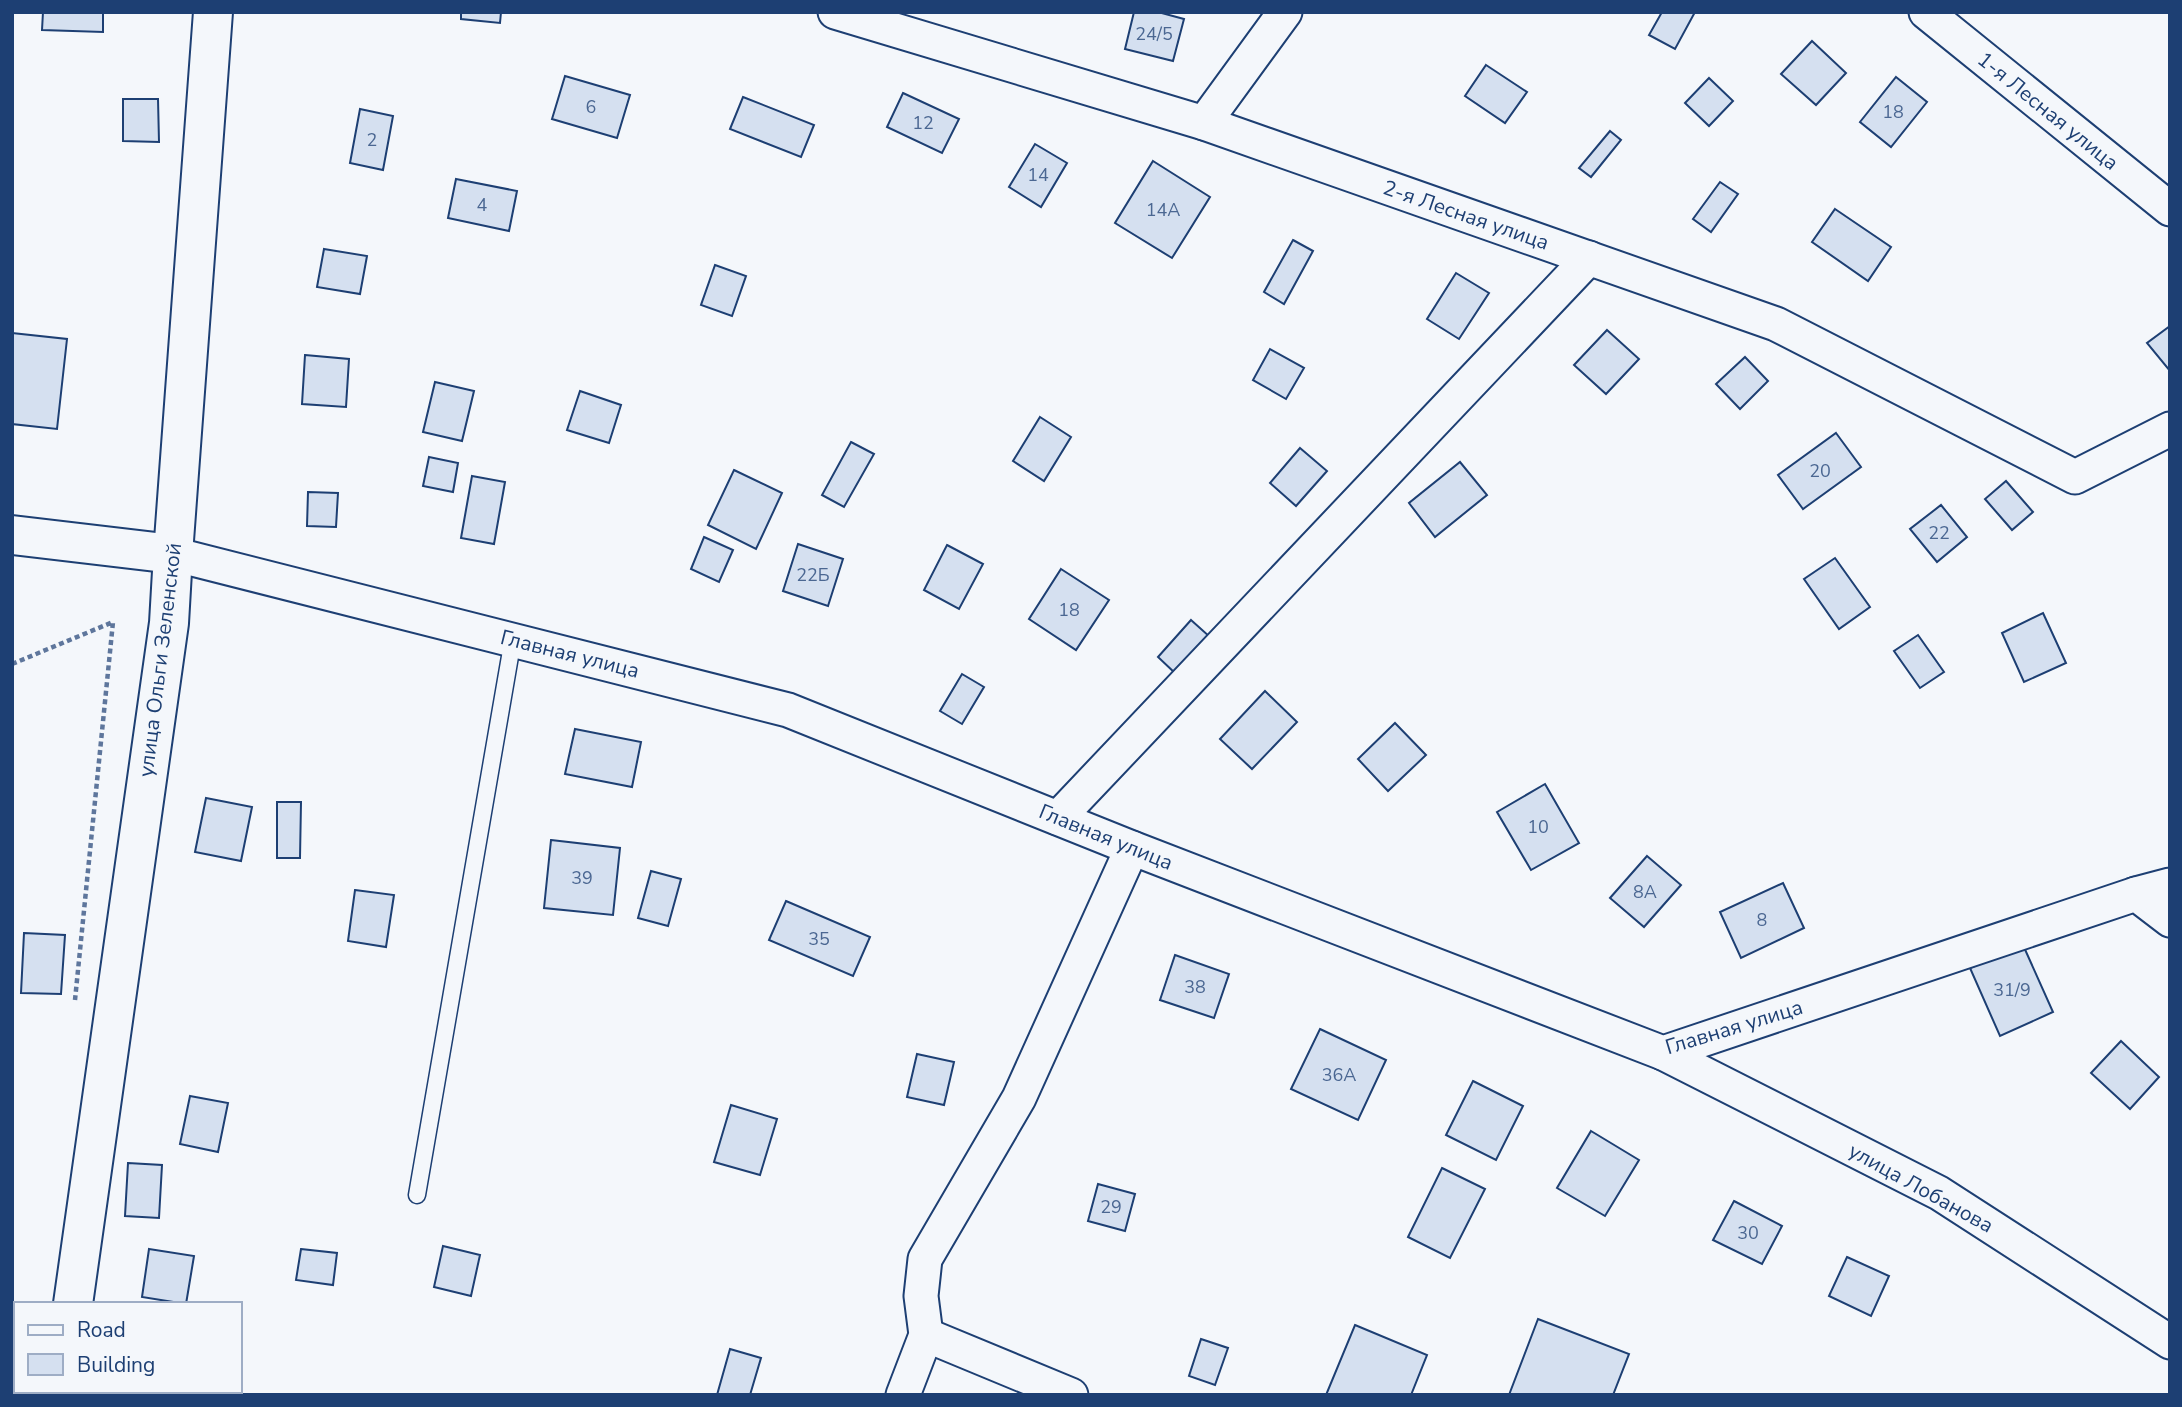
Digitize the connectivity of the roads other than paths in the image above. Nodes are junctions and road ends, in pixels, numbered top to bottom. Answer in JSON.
{"nodes":[{"id":1,"x":213,"y":12,"type":"edge"},
{"id":2,"x":835,"y":12,"type":"edge"},
{"id":3,"x":1284,"y":12,"type":"edge"},
{"id":4,"x":1926,"y":12,"type":"edge"},
{"id":5,"x":1204,"y":123,"type":"junction"},
{"id":6,"x":2170,"y":209,"type":"edge"},
{"id":7,"x":1589,"y":258,"type":"junction"},
{"id":8,"x":2170,"y":429,"type":"edge"},
{"id":9,"x":12,"y":535,"type":"edge"},
{"id":10,"x":173,"y":554,"type":"junction"},
{"id":11,"x":513,"y":639,"type":"junction"},
{"id":12,"x":1058,"y":818,"type":"junction"},
{"id":13,"x":1132,"y":848,"type":"junction"},
{"id":14,"x":2170,"y":885,"type":"edge"},
{"id":15,"x":2136,"y":894,"type":"junction"},
{"id":16,"x":2170,"y":920,"type":"edge"},
{"id":17,"x":1663,"y":1053,"type":"junction"},
{"id":18,"x":417,"y":1195,"type":"dead end"},
{"id":19,"x":73,"y":1302,"type":"edge"},
{"id":20,"x":926,"y":1335,"type":"junction"},
{"id":21,"x":2170,"y":1342,"type":"edge"},
{"id":22,"x":12,"y":1394,"type":"edge"},
{"id":23,"x":34,"y":1395,"type":"edge"},
{"id":24,"x":903,"y":1395,"type":"edge"},
{"id":25,"x":1071,"y":1395,"type":"edge"}],
"edges":[{"from":1,"to":10,"type":"main road","name":"улица Ольги Зеленской"},
{"from":2,"to":5,"type":"street","name":"2-я Лесная улица"},
{"from":3,"to":5,"type":"street"},
{"from":4,"to":6,"type":"street","name":"1-я Лесная улица"},
{"from":5,"to":7,"type":"street","name":"2-я Лесная улица"},
{"from":7,"to":8,"type":"street","name":"2-я Лесная улица"},
{"from":7,"to":12,"type":"street"},
{"from":9,"to":10,"type":"main road","name":"Главная улица"},
{"from":10,"to":11,"type":"street","name":"Главная улица"},
{"from":10,"to":19,"type":"main road","name":"улица Ольги Зеленской"},
{"from":11,"to":12,"type":"street","name":"Главная улица"},
{"from":11,"to":18,"type":"lane"},
{"from":12,"to":13,"type":"street","name":"Главная улица"},
{"from":13,"to":17,"type":"street","name":"Главная улица"},
{"from":13,"to":20,"type":"street"},
{"from":14,"to":15,"type":"street","name":"Главная улица"},
{"from":15,"to":16,"type":"street"},
{"from":15,"to":17,"type":"street","name":"Главная улица"},
{"from":17,"to":21,"type":"street","name":"улица Лобанова"},
{"from":20,"to":24,"type":"street"},
{"from":20,"to":25,"type":"street"},
{"from":22,"to":23,"type":"street"}]}
